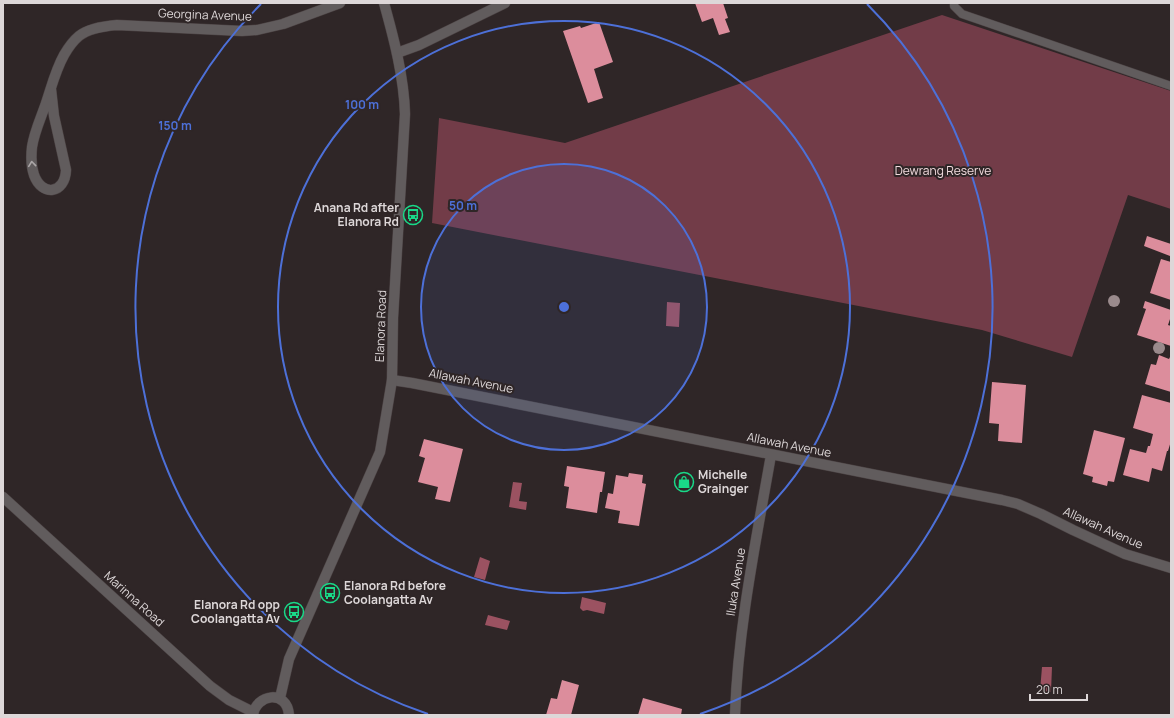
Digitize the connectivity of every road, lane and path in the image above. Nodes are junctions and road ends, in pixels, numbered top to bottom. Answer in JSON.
{"nodes":[{"id":1,"x":340,"y":3,"type":"edge"},
{"id":2,"x":384,"y":3,"type":"edge"},
{"id":3,"x":505,"y":3,"type":"edge"},
{"id":4,"x":954,"y":3,"type":"edge"},
{"id":5,"x":397,"y":53,"type":"junction"},
{"id":6,"x":1171,"y":86,"type":"edge"},
{"id":7,"x":51,"y":89,"type":"junction"},
{"id":8,"x":392,"y":380,"type":"junction"},
{"id":9,"x":771,"y":455,"type":"junction"},
{"id":10,"x":3,"y":497,"type":"edge"},
{"id":11,"x":1170,"y":565,"type":"edge"},
{"id":12,"x":280,"y":698,"type":"junction"},
{"id":13,"x":253,"y":714,"type":"edge"},
{"id":14,"x":290,"y":715,"type":"edge"},
{"id":15,"x":735,"y":715,"type":"edge"}],
"edges":[{"from":1,"to":7,"type":"street","name":"Georgina Avenue"},
{"from":2,"to":5,"type":"street","name":"Elanora Road"},
{"from":3,"to":5,"type":"street"},
{"from":4,"to":6,"type":"lane"},
{"from":5,"to":8,"type":"street","name":"Elanora Road"},
{"from":7,"to":7,"type":"street","name":"Georgina Avenue","one_way":true},
{"from":8,"to":9,"type":"street","name":"Allawah Avenue"},
{"from":8,"to":12,"type":"street","name":"Elanora Road"},
{"from":9,"to":11,"type":"street","name":"Allawah Avenue"},
{"from":9,"to":15,"type":"street","name":"Iluka Avenue"},
{"from":10,"to":13,"type":"street","name":"Marinna Road"},
{"from":12,"to":13,"type":"street"},
{"from":12,"to":14,"type":"street"}]}
